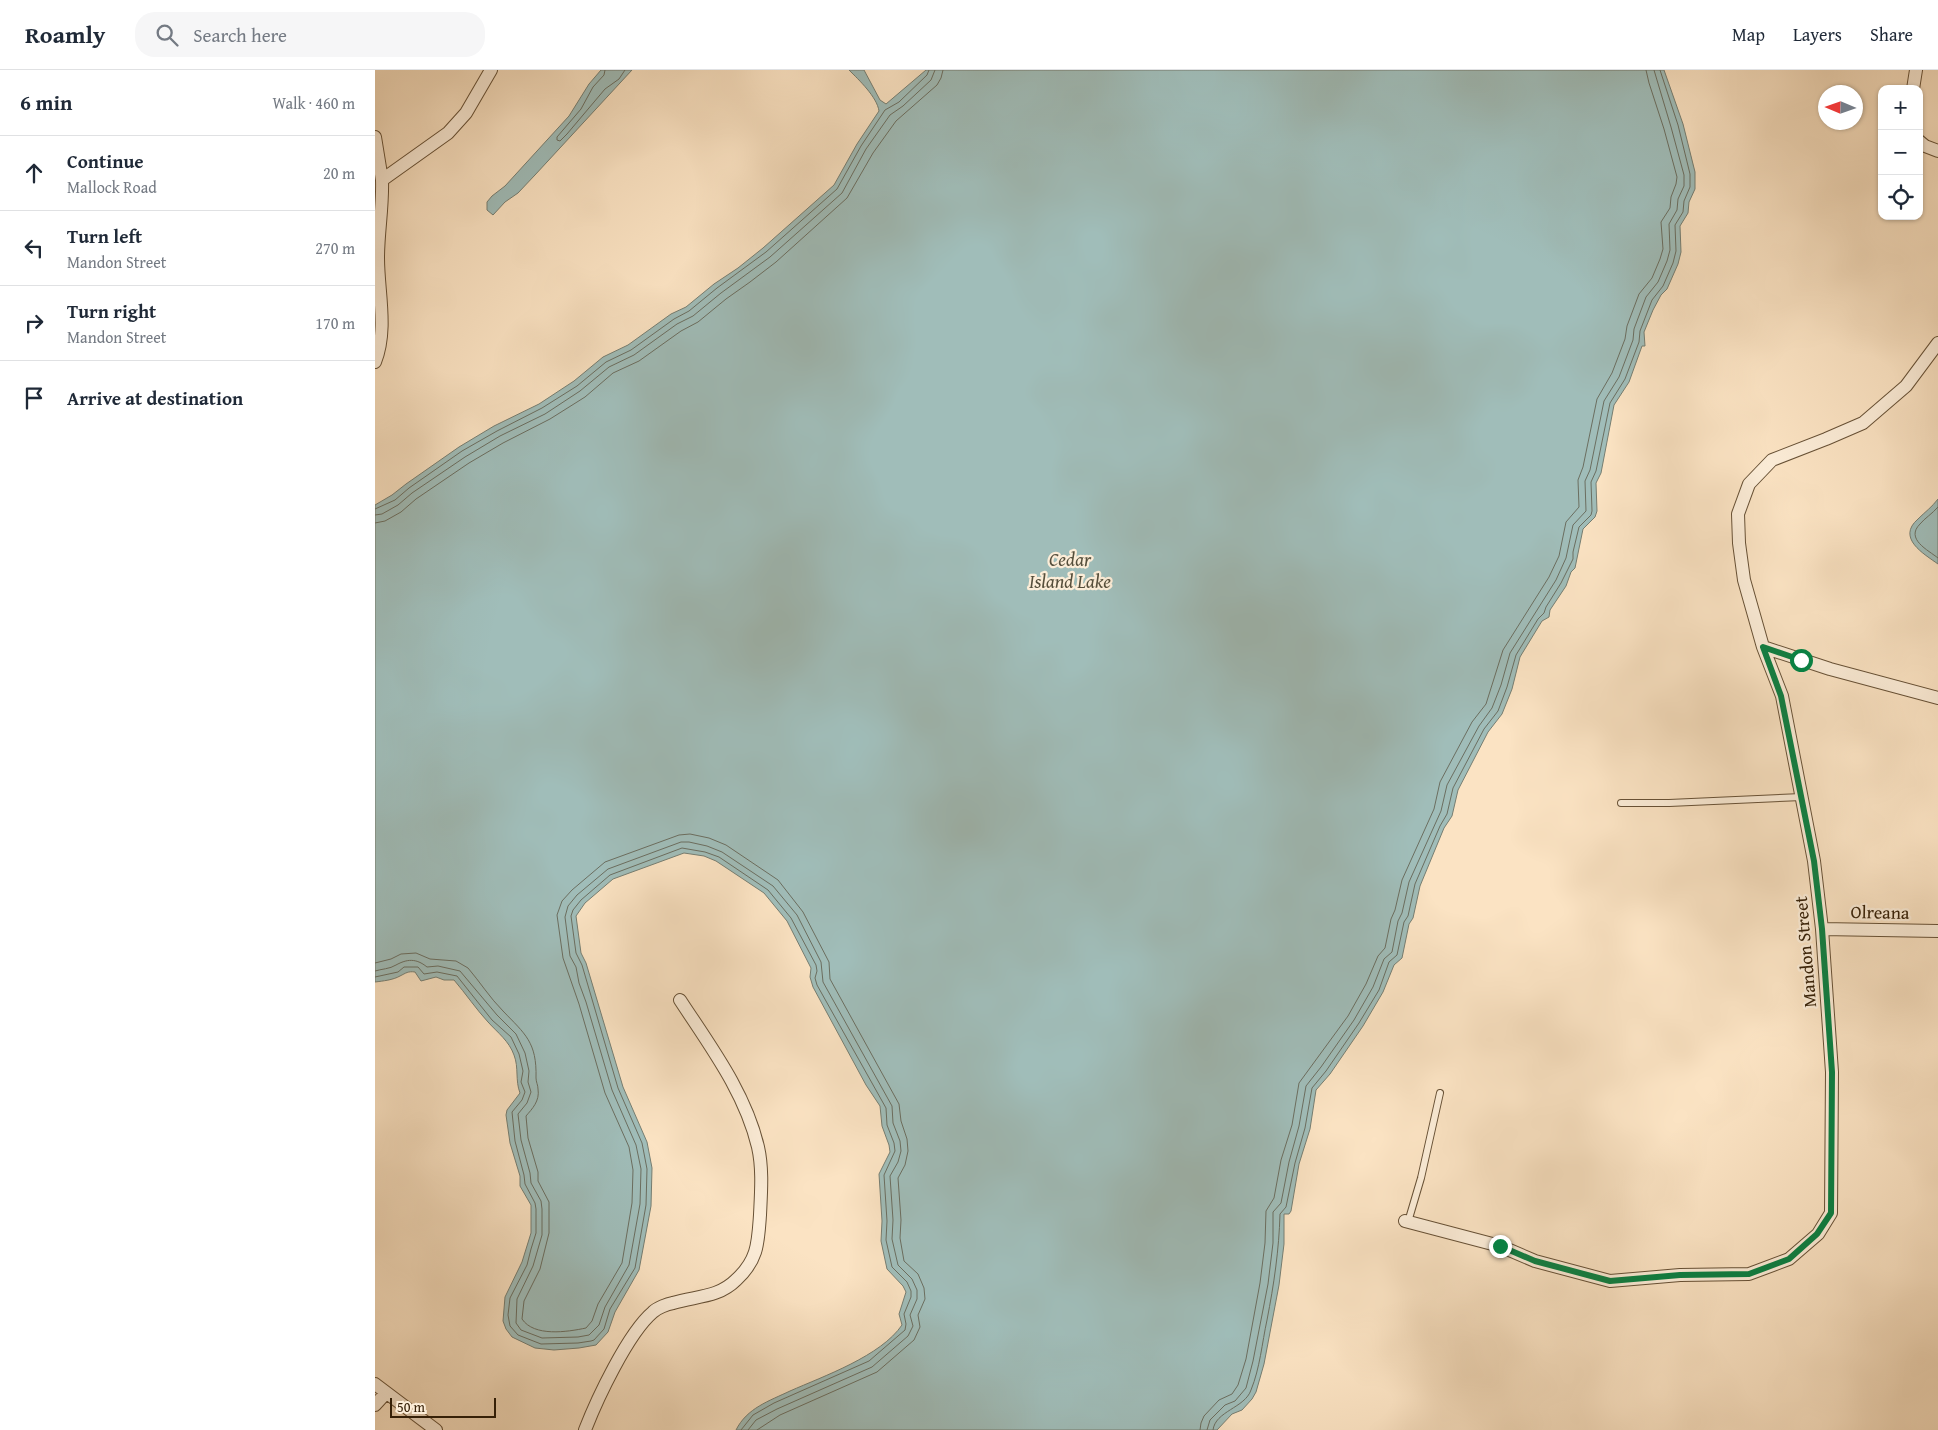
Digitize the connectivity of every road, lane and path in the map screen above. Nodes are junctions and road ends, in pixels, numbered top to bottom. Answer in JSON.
{"nodes":[{"id":1,"x":491,"y":70,"type":"edge"},
{"id":2,"x":1917,"y":70,"type":"edge"},
{"id":3,"x":1914,"y":85,"type":"edge"},
{"id":4,"x":375,"y":138,"type":"edge"},
{"id":5,"x":1923,"y":144,"type":"edge"},
{"id":6,"x":1938,"y":150,"type":"edge"},
{"id":7,"x":382,"y":180,"type":"junction"},
{"id":8,"x":1938,"y":343,"type":"edge"},
{"id":9,"x":375,"y":362,"type":"edge"},
{"id":10,"x":1763,"y":647,"type":"junction"},
{"id":11,"x":1938,"y":698,"type":"edge"},
{"id":12,"x":1803,"y":797,"type":"junction"},
{"id":13,"x":1621,"y":803,"type":"dead end"},
{"id":14,"x":1822,"y":929,"type":"junction"},
{"id":15,"x":1938,"y":931,"type":"edge"},
{"id":16,"x":680,"y":1000,"type":"dead end"},
{"id":17,"x":1440,"y":1093,"type":"dead end"},
{"id":18,"x":1406,"y":1222,"type":"joint"},
{"id":19,"x":375,"y":1384,"type":"edge"},
{"id":20,"x":386,"y":1393,"type":"junction"},
{"id":21,"x":375,"y":1405,"type":"edge"},
{"id":22,"x":436,"y":1430,"type":"edge"},
{"id":23,"x":585,"y":1430,"type":"edge"}],
"edges":[{"from":1,"to":7,"type":"street"},
{"from":2,"to":3,"type":"street"},
{"from":4,"to":7,"type":"street"},
{"from":5,"to":6,"type":"street"},
{"from":7,"to":9,"type":"street"},
{"from":8,"to":10,"type":"street","name":"Mandon Street"},
{"from":10,"to":11,"type":"street"},
{"from":10,"to":12,"type":"street","name":"Mandon Street"},
{"from":12,"to":13,"type":"lane"},
{"from":12,"to":14,"type":"street","name":"Mandon Street"},
{"from":14,"to":15,"type":"street","name":"Olreana"},
{"from":14,"to":18,"type":"street","name":"Mandon Street"},
{"from":16,"to":23,"type":"street"},
{"from":17,"to":18,"type":"lane"},
{"from":19,"to":20,"type":"street"},
{"from":20,"to":21,"type":"street"},
{"from":20,"to":22,"type":"street"}]}
